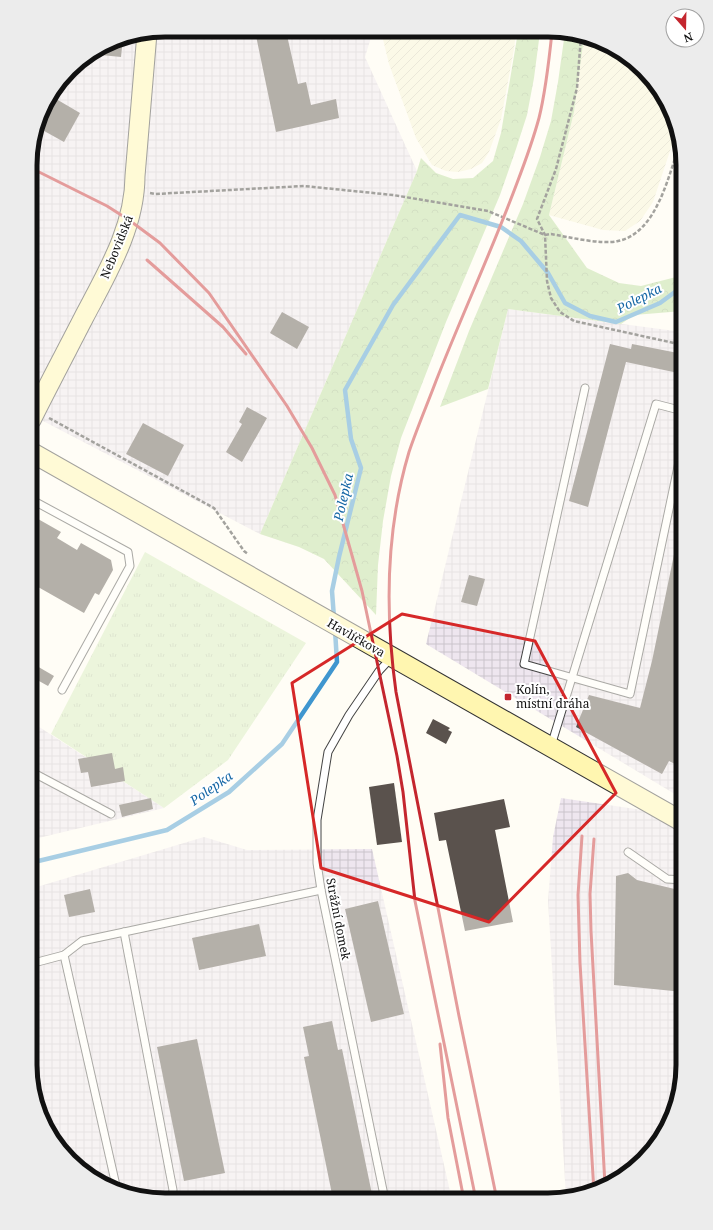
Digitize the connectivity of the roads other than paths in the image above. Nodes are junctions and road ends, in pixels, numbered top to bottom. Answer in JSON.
{"nodes":[{"id":1,"x":147,"y":38,"type":"edge"},
{"id":2,"x":585,"y":388,"type":"dead end"},
{"id":3,"x":37,"y":407,"type":"edge"},
{"id":4,"x":676,"y":409,"type":"edge"},
{"id":5,"x":37,"y":455,"type":"edge"},
{"id":6,"x":676,"y":476,"type":"edge"},
{"id":7,"x":37,"y":504,"type":"edge"},
{"id":8,"x":391,"y":658,"type":"junction"},
{"id":9,"x":572,"y":678,"type":"junction"},
{"id":10,"x":62,"y":690,"type":"dead end"},
{"id":11,"x":551,"y":746,"type":"junction"},
{"id":12,"x":37,"y":775,"type":"edge"},
{"id":13,"x":111,"y":814,"type":"dead end"},
{"id":14,"x":676,"y":818,"type":"edge"},
{"id":15,"x":628,"y":852,"type":"dead end"},
{"id":16,"x":676,"y":880,"type":"edge"},
{"id":17,"x":321,"y":890,"type":"junction"},
{"id":18,"x":124,"y":932,"type":"junction"},
{"id":19,"x":64,"y":955,"type":"junction"},
{"id":20,"x":37,"y":962,"type":"edge"},
{"id":21,"x":114,"y":1182,"type":"edge"},
{"id":22,"x":172,"y":1193,"type":"edge"},
{"id":23,"x":384,"y":1193,"type":"edge"}],
"edges":[{"from":1,"to":3,"type":"street","name":"Nebovidská"},
{"from":2,"to":9,"type":"lane"},
{"from":4,"to":9,"type":"lane"},
{"from":5,"to":8,"type":"street","name":"Havlíčkova"},
{"from":6,"to":9,"type":"lane"},
{"from":7,"to":10,"type":"lane"},
{"from":8,"to":11,"type":"street","name":"Havlíčkova"},
{"from":8,"to":17,"type":"lane","name":"Strážní domek"},
{"from":9,"to":11,"type":"lane"},
{"from":11,"to":14,"type":"street","name":"Havlíčkova"},
{"from":12,"to":13,"type":"lane"},
{"from":15,"to":16,"type":"lane"},
{"from":17,"to":18,"type":"lane"},
{"from":17,"to":23,"type":"lane","name":"Strážní domek"},
{"from":18,"to":19,"type":"lane"},
{"from":18,"to":22,"type":"lane"},
{"from":19,"to":20,"type":"lane"},
{"from":19,"to":21,"type":"lane"}]}
